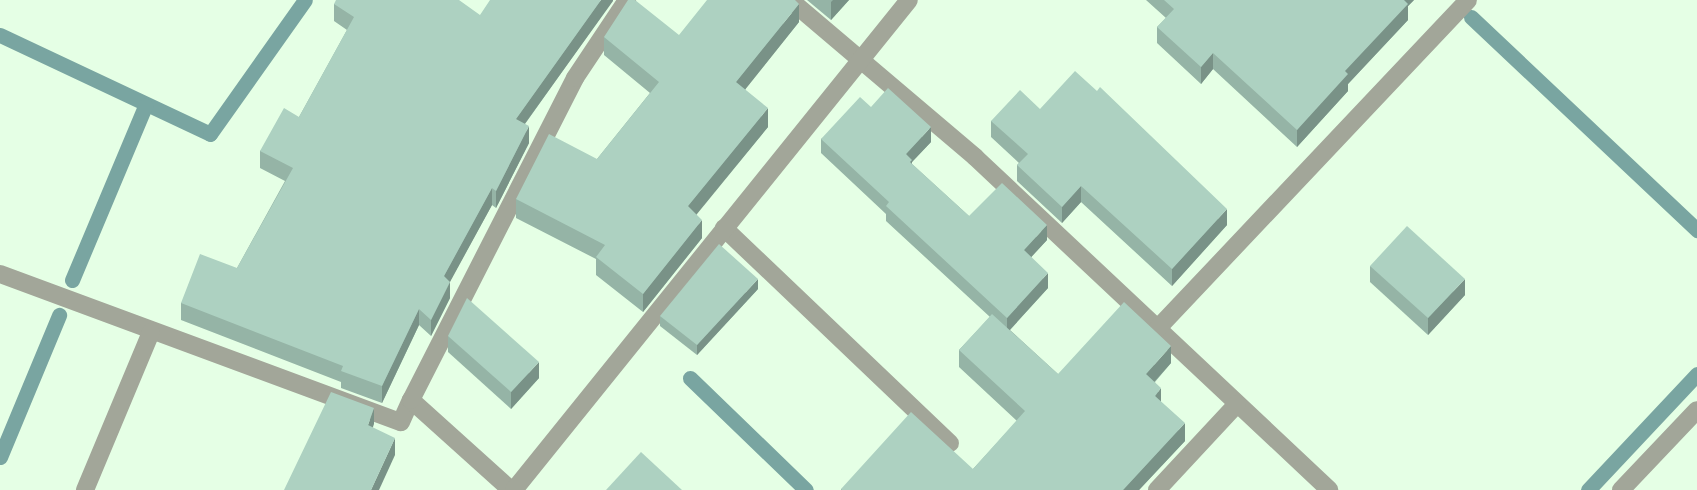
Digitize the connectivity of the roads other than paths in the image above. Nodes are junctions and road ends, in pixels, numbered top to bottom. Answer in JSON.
{"nodes":[{"id":1,"x":627,"y":0,"type":"edge"},
{"id":2,"x":790,"y":0,"type":"edge"},
{"id":3,"x":909,"y":0,"type":"edge"},
{"id":4,"x":1468,"y":0,"type":"edge"},
{"id":5,"x":863,"y":58,"type":"junction"},
{"id":6,"x":724,"y":228,"type":"junction"},
{"id":7,"x":0,"y":274,"type":"edge"},
{"id":8,"x":1158,"y":328,"type":"junction"},
{"id":9,"x":151,"y":332,"type":"junction"},
{"id":10,"x":411,"y":400,"type":"junction"},
{"id":11,"x":1237,"y":404,"type":"junction"},
{"id":12,"x":1697,"y":410,"type":"edge"},
{"id":13,"x":950,"y":444,"type":"edge"},
{"id":14,"x":85,"y":490,"type":"edge"},
{"id":15,"x":513,"y":490,"type":"edge"},
{"id":16,"x":1157,"y":490,"type":"edge"},
{"id":17,"x":1329,"y":490,"type":"edge"},
{"id":18,"x":1621,"y":490,"type":"edge"}],
"edges":[{"from":1,"to":10,"type":"street"},
{"from":2,"to":5,"type":"street"},
{"from":3,"to":5,"type":"street"},
{"from":4,"to":8,"type":"street"},
{"from":5,"to":6,"type":"street"},
{"from":5,"to":8,"type":"street"},
{"from":6,"to":13,"type":"street"},
{"from":6,"to":15,"type":"street"},
{"from":7,"to":9,"type":"street"},
{"from":8,"to":11,"type":"street"},
{"from":9,"to":10,"type":"street"},
{"from":9,"to":14,"type":"street"},
{"from":10,"to":15,"type":"street"},
{"from":11,"to":16,"type":"street"},
{"from":11,"to":17,"type":"street"},
{"from":12,"to":18,"type":"street"}]}
